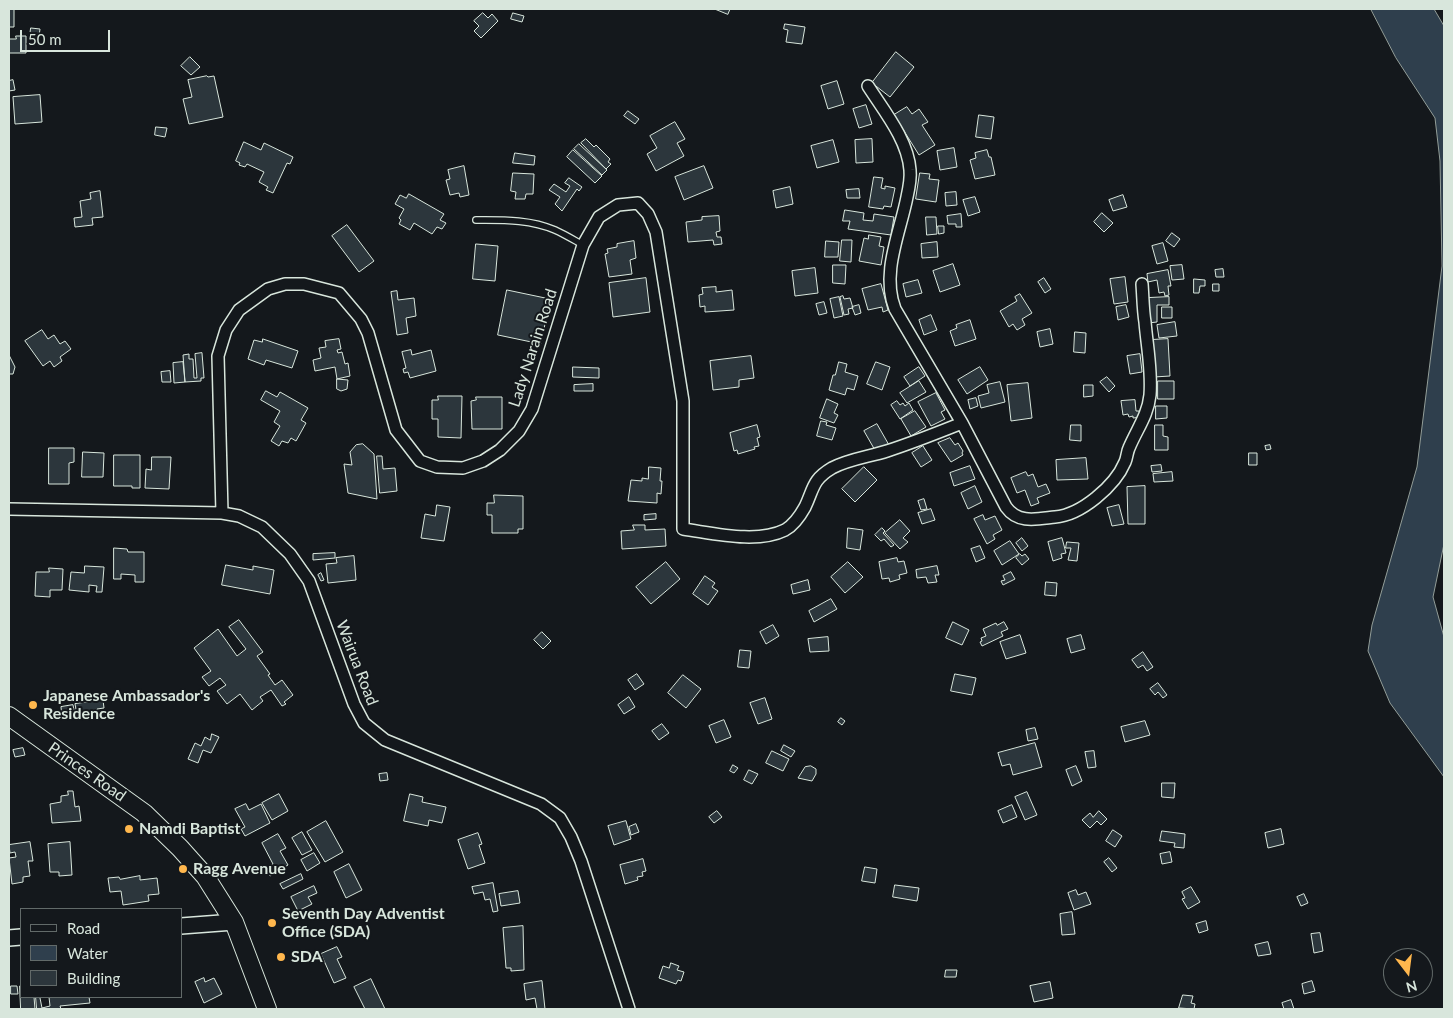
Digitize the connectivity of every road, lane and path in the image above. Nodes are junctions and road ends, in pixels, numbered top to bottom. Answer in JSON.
{"nodes":[{"id":1,"x":868,"y":86,"type":"dead end"},
{"id":2,"x":476,"y":220,"type":"dead end"},
{"id":3,"x":583,"y":245,"type":"junction"},
{"id":4,"x":1142,"y":284,"type":"dead end"},
{"id":5,"x":962,"y":423,"type":"junction"},
{"id":6,"x":9,"y":509,"type":"edge"},
{"id":7,"x":222,"y":512,"type":"junction"},
{"id":8,"x":9,"y":716,"type":"edge"},
{"id":9,"x":234,"y":922,"type":"junction"},
{"id":10,"x":182,"y":926,"type":"edge"},
{"id":11,"x":267,"y":1009,"type":"edge"},
{"id":12,"x":629,"y":1009,"type":"edge"}],
"edges":[{"from":1,"to":5,"type":"street"},
{"from":2,"to":3,"type":"lane"},
{"from":3,"to":5,"type":"street","name":"Lady Narain Road"},
{"from":3,"to":7,"type":"street","name":"Lady Narain Road"},
{"from":4,"to":5,"type":"street"},
{"from":6,"to":7,"type":"street","name":"Wairua Road"},
{"from":7,"to":12,"type":"street","name":"Wairua Road"},
{"from":8,"to":9,"type":"main road","name":"Princes Road"},
{"from":9,"to":10,"type":"main road"},
{"from":9,"to":11,"type":"main road","name":"Princes Road"}]}
